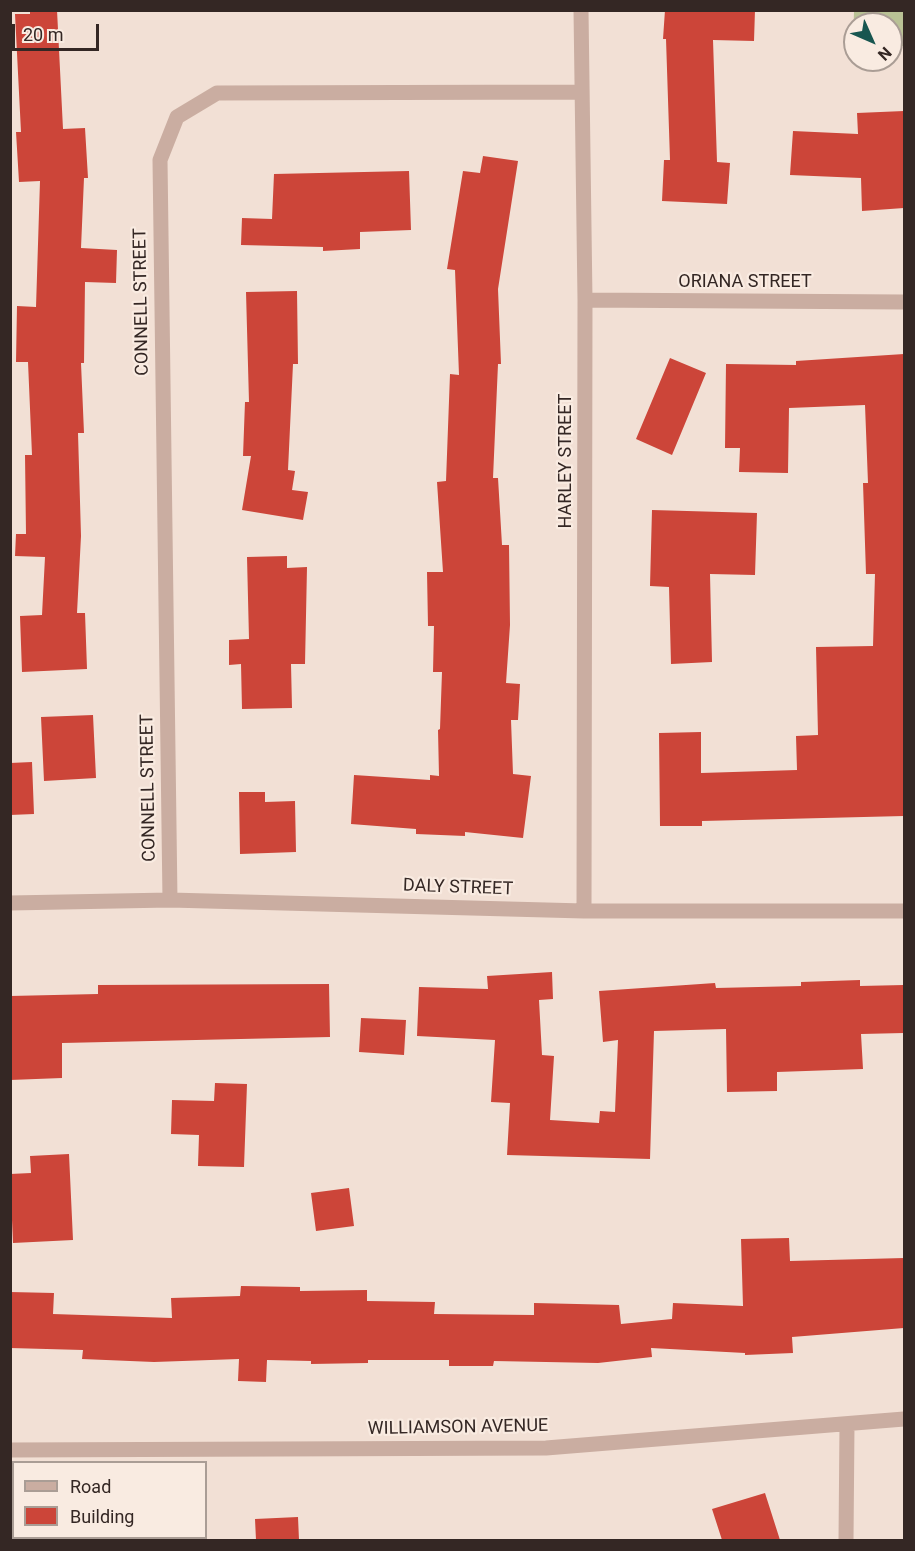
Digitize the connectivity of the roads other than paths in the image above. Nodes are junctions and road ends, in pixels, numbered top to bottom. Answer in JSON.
{"nodes":[{"id":1,"x":581,"y":10,"type":"edge"},
{"id":2,"x":581,"y":92,"type":"junction"},
{"id":3,"x":585,"y":300,"type":"junction"},
{"id":4,"x":904,"y":302,"type":"edge"},
{"id":5,"x":170,"y":900,"type":"junction"},
{"id":6,"x":10,"y":903,"type":"edge"},
{"id":7,"x":584,"y":911,"type":"junction"},
{"id":8,"x":904,"y":911,"type":"edge"},
{"id":9,"x":904,"y":1419,"type":"edge"},
{"id":10,"x":847,"y":1425,"type":"junction"},
{"id":11,"x":10,"y":1450,"type":"edge"},
{"id":12,"x":846,"y":1540,"type":"edge"}],
"edges":[{"from":1,"to":2,"type":"street","name":"HARLEY STREET"},
{"from":2,"to":3,"type":"street","name":"HARLEY STREET"},
{"from":2,"to":5,"type":"street","name":"CONNELL STREET"},
{"from":3,"to":4,"type":"street","name":"ORIANA STREET"},
{"from":3,"to":7,"type":"street","name":"HARLEY STREET"},
{"from":5,"to":6,"type":"street","name":"DALY STREET"},
{"from":5,"to":7,"type":"street","name":"DALY STREET"},
{"from":7,"to":8,"type":"street","name":"DALY STREET"},
{"from":9,"to":10,"type":"street","name":"WILLIAMSON AVENUE"},
{"from":10,"to":11,"type":"street","name":"WILLIAMSON AVENUE"},
{"from":10,"to":12,"type":"street"}]}
